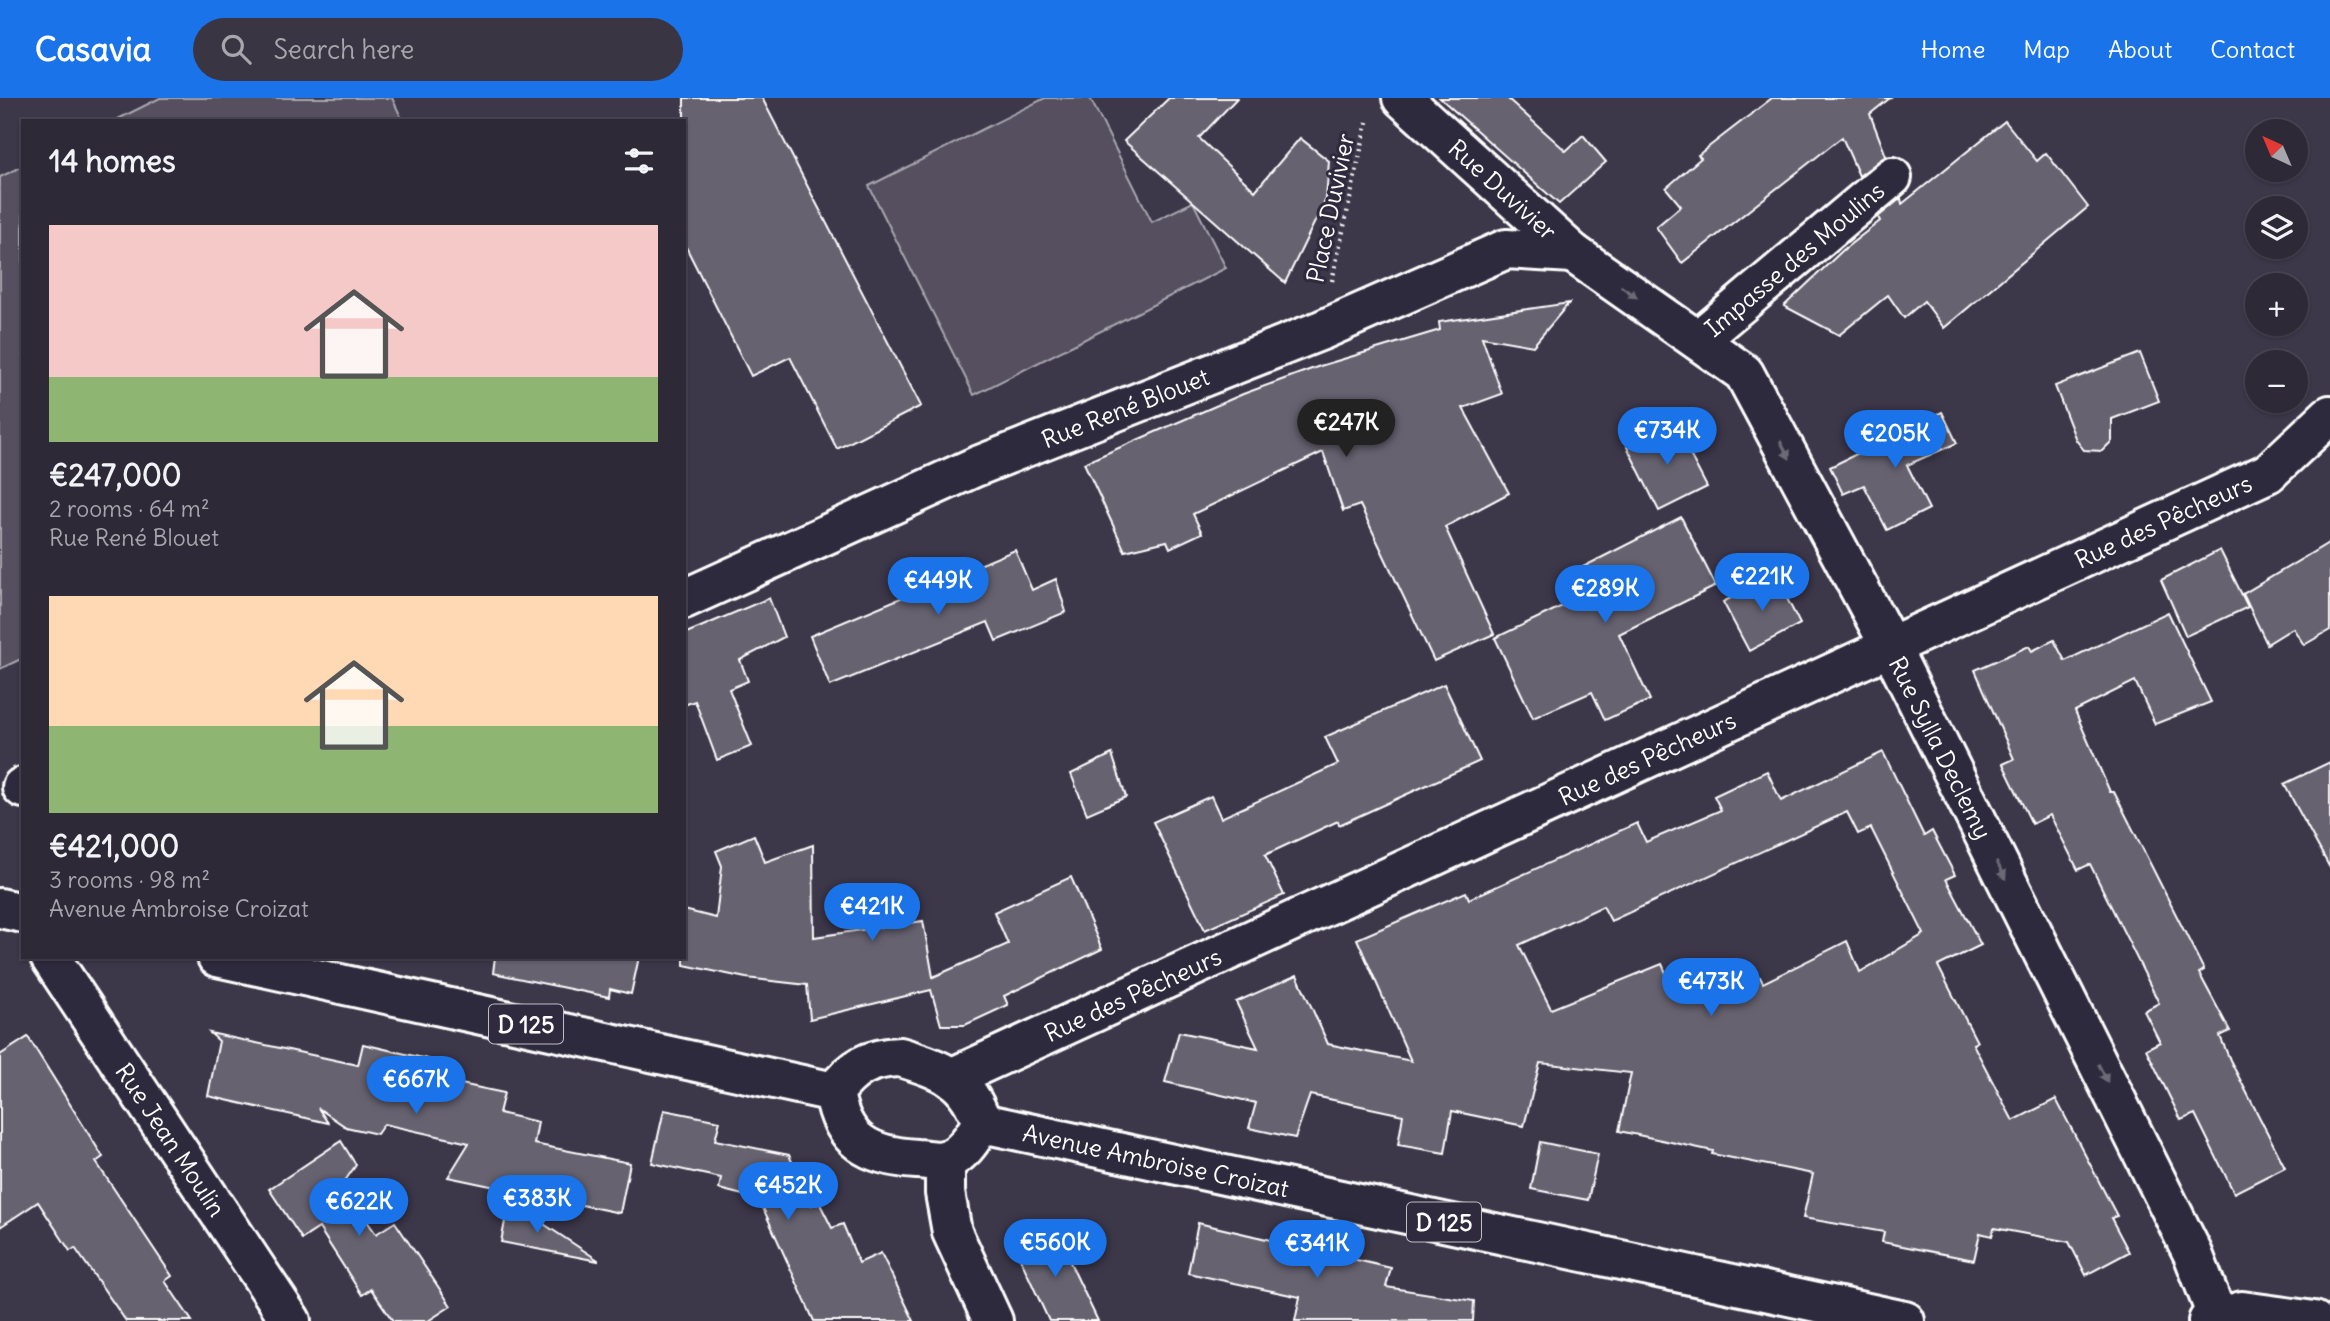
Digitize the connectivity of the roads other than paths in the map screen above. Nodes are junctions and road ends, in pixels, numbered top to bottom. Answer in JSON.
{"nodes":[{"id":1,"x":1385,"y":106,"type":"edge"},
{"id":2,"x":1892,"y":177,"type":"dead end"},
{"id":3,"x":1573,"y":253,"type":"junction"},
{"id":4,"x":1698,"y":341,"type":"junction"},
{"id":5,"x":2330,"y":415,"type":"edge"},
{"id":6,"x":686,"y":598,"type":"edge"},
{"id":7,"x":1890,"y":646,"type":"junction"},
{"id":8,"x":21,"y":898,"type":"edge"},
{"id":9,"x":0,"y":907,"type":"edge"},
{"id":10,"x":21,"y":912,"type":"edge"},
{"id":11,"x":51,"y":959,"type":"edge"},
{"id":12,"x":226,"y":959,"type":"edge"},
{"id":13,"x":951,"y":1078,"type":"junction"},
{"id":14,"x":834,"y":1092,"type":"junction"},
{"id":15,"x":982,"y":1123,"type":"junction"},
{"id":16,"x":946,"y":1160,"type":"junction"},
{"id":17,"x":2213,"y":1319,"type":"edge"},
{"id":18,"x":291,"y":1321,"type":"edge"},
{"id":19,"x":993,"y":1321,"type":"edge"},
{"id":20,"x":1905,"y":1321,"type":"edge"},
{"id":21,"x":2314,"y":1321,"type":"edge"}],
"edges":[{"from":1,"to":3,"type":"street","name":"Rue Duvivier"},
{"from":2,"to":4,"type":"street","name":"Impasse des Moulins"},
{"from":3,"to":4,"type":"street","name":"Rue Sylla Declemy","one_way":true},
{"from":3,"to":6,"type":"street","name":"Rue René Blouet"},
{"from":4,"to":7,"type":"street","name":"Rue Sylla Declemy","one_way":true},
{"from":5,"to":7,"type":"street","name":"Rue des Pêcheurs"},
{"from":7,"to":13,"type":"street","name":"Rue des Pêcheurs"},
{"from":7,"to":17,"type":"street","name":"Rue Sylla Declemy","one_way":true},
{"from":8,"to":9,"type":"street"},
{"from":9,"to":10,"type":"street"},
{"from":11,"to":18,"type":"street","name":"Rue Jean Moulin"},
{"from":12,"to":14,"type":"street","number":"D 125"},
{"from":13,"to":14,"type":"street"},
{"from":13,"to":15,"type":"street"},
{"from":14,"to":16,"type":"street"},
{"from":15,"to":16,"type":"street"},
{"from":15,"to":20,"type":"street","name":"Avenue Ambroise Croizat","number":"D 125"},
{"from":16,"to":19,"type":"street"},
{"from":17,"to":21,"type":"street"}]}
